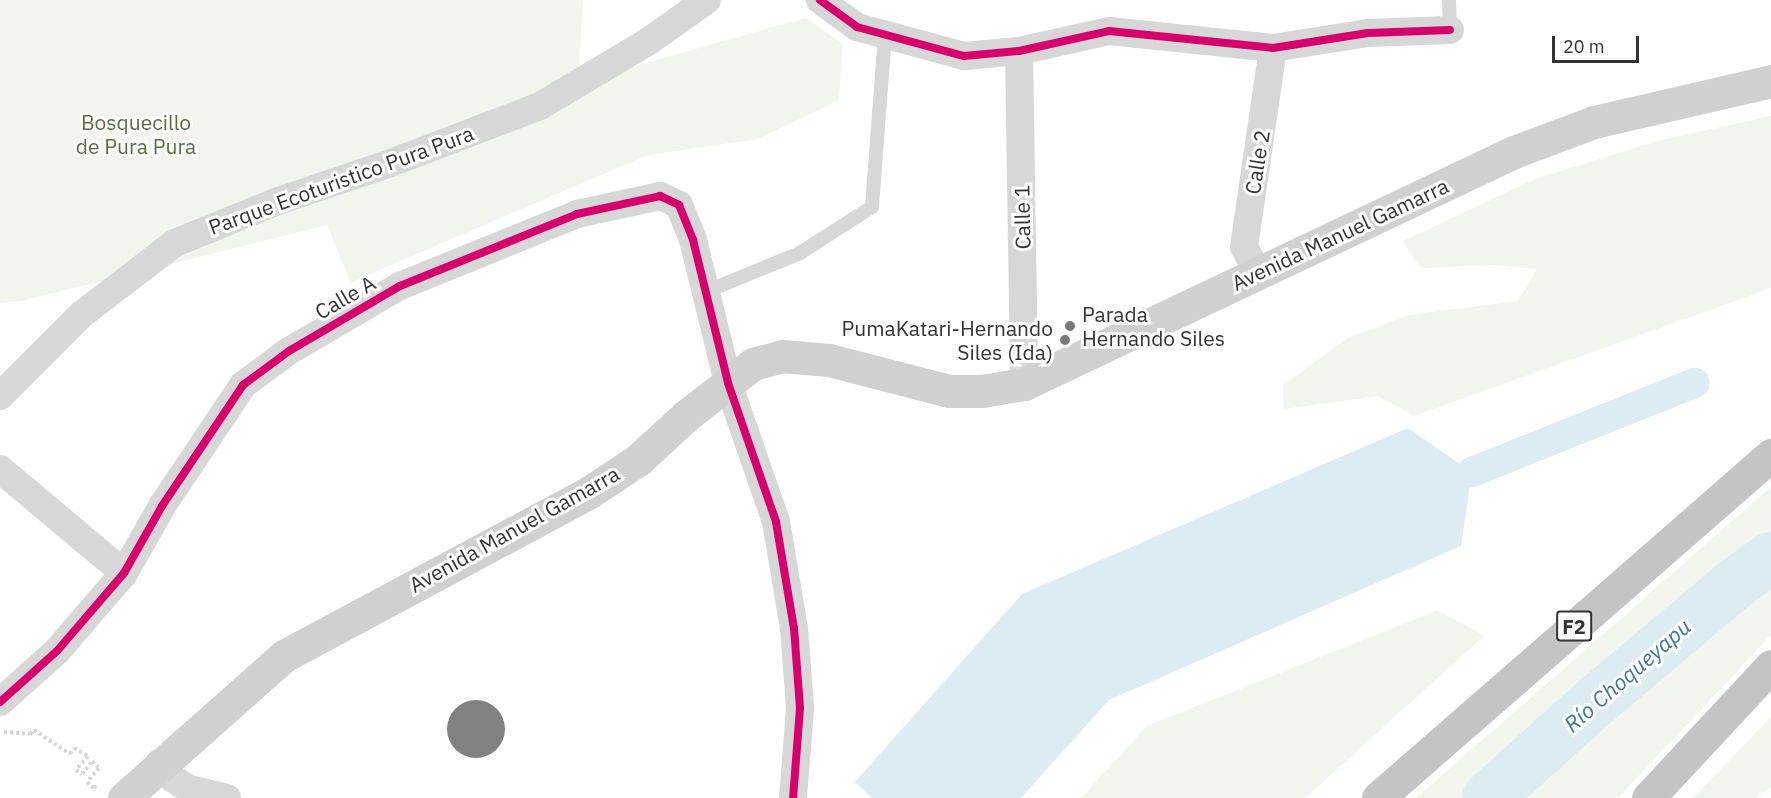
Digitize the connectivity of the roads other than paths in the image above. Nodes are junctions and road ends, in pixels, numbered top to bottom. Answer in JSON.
{"nodes":[{"id":1,"x":707,"y":0,"type":"edge"},
{"id":2,"x":820,"y":0,"type":"edge"},
{"id":3,"x":1449,"y":0,"type":"edge"},
{"id":4,"x":1450,"y":30,"type":"joint"},
{"id":5,"x":885,"y":36,"type":"junction"},
{"id":6,"x":1273,"y":48,"type":"junction"},
{"id":7,"x":1019,"y":51,"type":"junction"},
{"id":8,"x":1771,"y":81,"type":"edge"},
{"id":9,"x":1257,"y":272,"type":"junction"},
{"id":10,"x":705,"y":291,"type":"junction"},
{"id":11,"x":728,"y":383,"type":"junction"},
{"id":12,"x":1023,"y":384,"type":"junction"},
{"id":13,"x":0,"y":396,"type":"edge"},
{"id":14,"x":1771,"y":455,"type":"edge"},
{"id":15,"x":0,"y":469,"type":"edge"},
{"id":16,"x":124,"y":573,"type":"junction"},
{"id":17,"x":1771,"y":666,"type":"edge"},
{"id":18,"x":0,"y":702,"type":"edge"},
{"id":19,"x":159,"y":763,"type":"junction"},
{"id":20,"x":112,"y":789,"type":"edge"},
{"id":21,"x":795,"y":794,"type":"edge"},
{"id":22,"x":227,"y":798,"type":"edge"},
{"id":23,"x":1378,"y":798,"type":"edge"},
{"id":24,"x":1648,"y":798,"type":"edge"}],
"edges":[{"from":1,"to":13,"type":"street","name":"Parque Ecoturistico Pura Pura"},
{"from":2,"to":5,"type":"street"},
{"from":3,"to":4,"type":"lane"},
{"from":4,"to":6,"type":"street"},
{"from":5,"to":7,"type":"street"},
{"from":5,"to":10,"type":"lane"},
{"from":6,"to":7,"type":"street"},
{"from":6,"to":9,"type":"street","name":"Calle 2"},
{"from":7,"to":12,"type":"street","name":"Calle 1"},
{"from":8,"to":9,"type":"main road","name":"Avenida Manuel Gamarra"},
{"from":9,"to":12,"type":"main road","name":"Avenida Manuel Gamarra"},
{"from":10,"to":11,"type":"street","name":"Calle A"},
{"from":10,"to":16,"type":"street","name":"Calle A"},
{"from":11,"to":12,"type":"main road","name":"Avenida Manuel Gamarra"},
{"from":11,"to":19,"type":"main road","name":"Avenida Manuel Gamarra"},
{"from":11,"to":21,"type":"street","name":"Calle A"},
{"from":14,"to":23,"type":"highway","number":"F2"},
{"from":15,"to":16,"type":"street"},
{"from":16,"to":18,"type":"street","name":"Calle A"},
{"from":17,"to":24,"type":"highway"},
{"from":19,"to":20,"type":"main road","name":"Avenida Manuel Gamarra"},
{"from":19,"to":22,"type":"street"}]}
